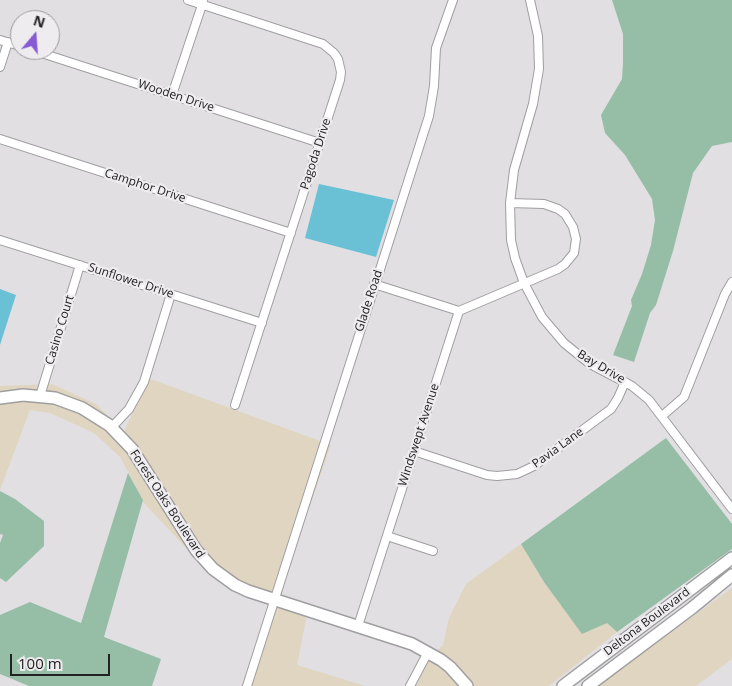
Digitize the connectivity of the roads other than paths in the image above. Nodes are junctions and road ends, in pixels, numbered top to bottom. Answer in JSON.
{"nodes":[{"id":1,"x":188,"y":0,"type":"edge"},
{"id":2,"x":452,"y":0,"type":"edge"},
{"id":3,"x":530,"y":0,"type":"edge"},
{"id":4,"x":203,"y":2,"type":"edge"},
{"id":5,"x":4,"y":41,"type":"edge"},
{"id":6,"x":60,"y":59,"type":"edge"},
{"id":7,"x":0,"y":67,"type":"edge"},
{"id":8,"x":172,"y":95,"type":"junction"},
{"id":9,"x":0,"y":139,"type":"edge"},
{"id":10,"x":320,"y":142,"type":"junction"},
{"id":11,"x":510,"y":203,"type":"junction"},
{"id":12,"x":290,"y":233,"type":"junction"},
{"id":13,"x":0,"y":240,"type":"edge"},
{"id":14,"x":80,"y":265,"type":"junction"},
{"id":15,"x":732,"y":282,"type":"edge"},
{"id":16,"x":524,"y":283,"type":"junction"},
{"id":17,"x":374,"y":284,"type":"junction"},
{"id":18,"x":171,"y":294,"type":"junction"},
{"id":19,"x":459,"y":311,"type":"junction"},
{"id":20,"x":262,"y":323,"type":"junction"},
{"id":21,"x":625,"y":382,"type":"junction"},
{"id":22,"x":40,"y":396,"type":"junction"},
{"id":23,"x":0,"y":398,"type":"edge"},
{"id":24,"x":235,"y":405,"type":"dead end"},
{"id":25,"x":662,"y":416,"type":"junction"},
{"id":26,"x":112,"y":427,"type":"junction"},
{"id":27,"x":414,"y":451,"type":"junction"},
{"id":28,"x":732,"y":509,"type":"edge"},
{"id":29,"x":387,"y":536,"type":"junction"},
{"id":30,"x":434,"y":551,"type":"dead end"},
{"id":31,"x":732,"y":558,"type":"edge"},
{"id":32,"x":732,"y":575,"type":"edge"},
{"id":33,"x":274,"y":600,"type":"junction"},
{"id":34,"x":358,"y":626,"type":"junction"},
{"id":35,"x":616,"y":645,"type":"junction"},
{"id":36,"x":428,"y":652,"type":"junction"},
{"id":37,"x":625,"y":658,"type":"junction"},
{"id":38,"x":247,"y":686,"type":"edge"},
{"id":39,"x":410,"y":686,"type":"edge"},
{"id":40,"x":467,"y":686,"type":"edge"},
{"id":41,"x":563,"y":686,"type":"edge"},
{"id":42,"x":588,"y":686,"type":"edge"}],
"edges":[{"from":1,"to":4,"type":"street","name":"Pagoda Drive"},
{"from":2,"to":17,"type":"street","name":"Glade Road"},
{"from":3,"to":11,"type":"street","name":"Bay Drive"},
{"from":4,"to":8,"type":"street"},
{"from":4,"to":10,"type":"street","name":"Pagoda Drive"},
{"from":5,"to":7,"type":"street"},
{"from":6,"to":8,"type":"street","name":"Wooden Drive"},
{"from":8,"to":10,"type":"street","name":"Wooden Drive"},
{"from":9,"to":12,"type":"street","name":"Camphor Drive"},
{"from":10,"to":12,"type":"street","name":"Pagoda Drive"},
{"from":11,"to":16,"type":"street","name":"Bay Drive"},
{"from":11,"to":16,"type":"street"},
{"from":12,"to":20,"type":"street","name":"Pagoda Drive"},
{"from":13,"to":14,"type":"street","name":"Sunflower Drive"},
{"from":14,"to":18,"type":"street","name":"Sunflower Drive"},
{"from":14,"to":22,"type":"street","name":"Casino Court"},
{"from":15,"to":25,"type":"street"},
{"from":16,"to":19,"type":"street"},
{"from":16,"to":21,"type":"street","name":"Bay Drive"},
{"from":17,"to":19,"type":"street"},
{"from":17,"to":33,"type":"street","name":"Glade Road"},
{"from":18,"to":20,"type":"street","name":"Sunflower Drive"},
{"from":18,"to":26,"type":"street"},
{"from":19,"to":27,"type":"street","name":"Windswept Avenue"},
{"from":20,"to":24,"type":"street","name":"Pagoda Drive"},
{"from":21,"to":25,"type":"street","name":"Bay Drive"},
{"from":21,"to":27,"type":"street","name":"Pavia Lane"},
{"from":22,"to":23,"type":"main road","name":"Forest Oaks Boulevard"},
{"from":22,"to":26,"type":"main road","name":"Forest Oaks Boulevard"},
{"from":25,"to":28,"type":"street","name":"Bay Drive"},
{"from":26,"to":33,"type":"main road","name":"Forest Oaks Boulevard"},
{"from":27,"to":29,"type":"street","name":"Windswept Avenue"},
{"from":29,"to":30,"type":"street"},
{"from":29,"to":34,"type":"street","name":"Windswept Avenue"},
{"from":31,"to":35,"type":"main road","name":"Deltona Boulevard"},
{"from":32,"to":37,"type":"main road","name":"Deltona Boulevard"},
{"from":33,"to":34,"type":"main road","name":"Forest Oaks Boulevard"},
{"from":33,"to":38,"type":"street","name":"Glade Road"},
{"from":34,"to":36,"type":"main road","name":"Forest Oaks Boulevard"},
{"from":35,"to":37,"type":"main road"},
{"from":35,"to":41,"type":"main road","name":"Deltona Boulevard"},
{"from":36,"to":39,"type":"street"},
{"from":36,"to":40,"type":"main road","name":"Forest Oaks Boulevard"},
{"from":37,"to":42,"type":"main road","name":"Deltona Boulevard"}]}
